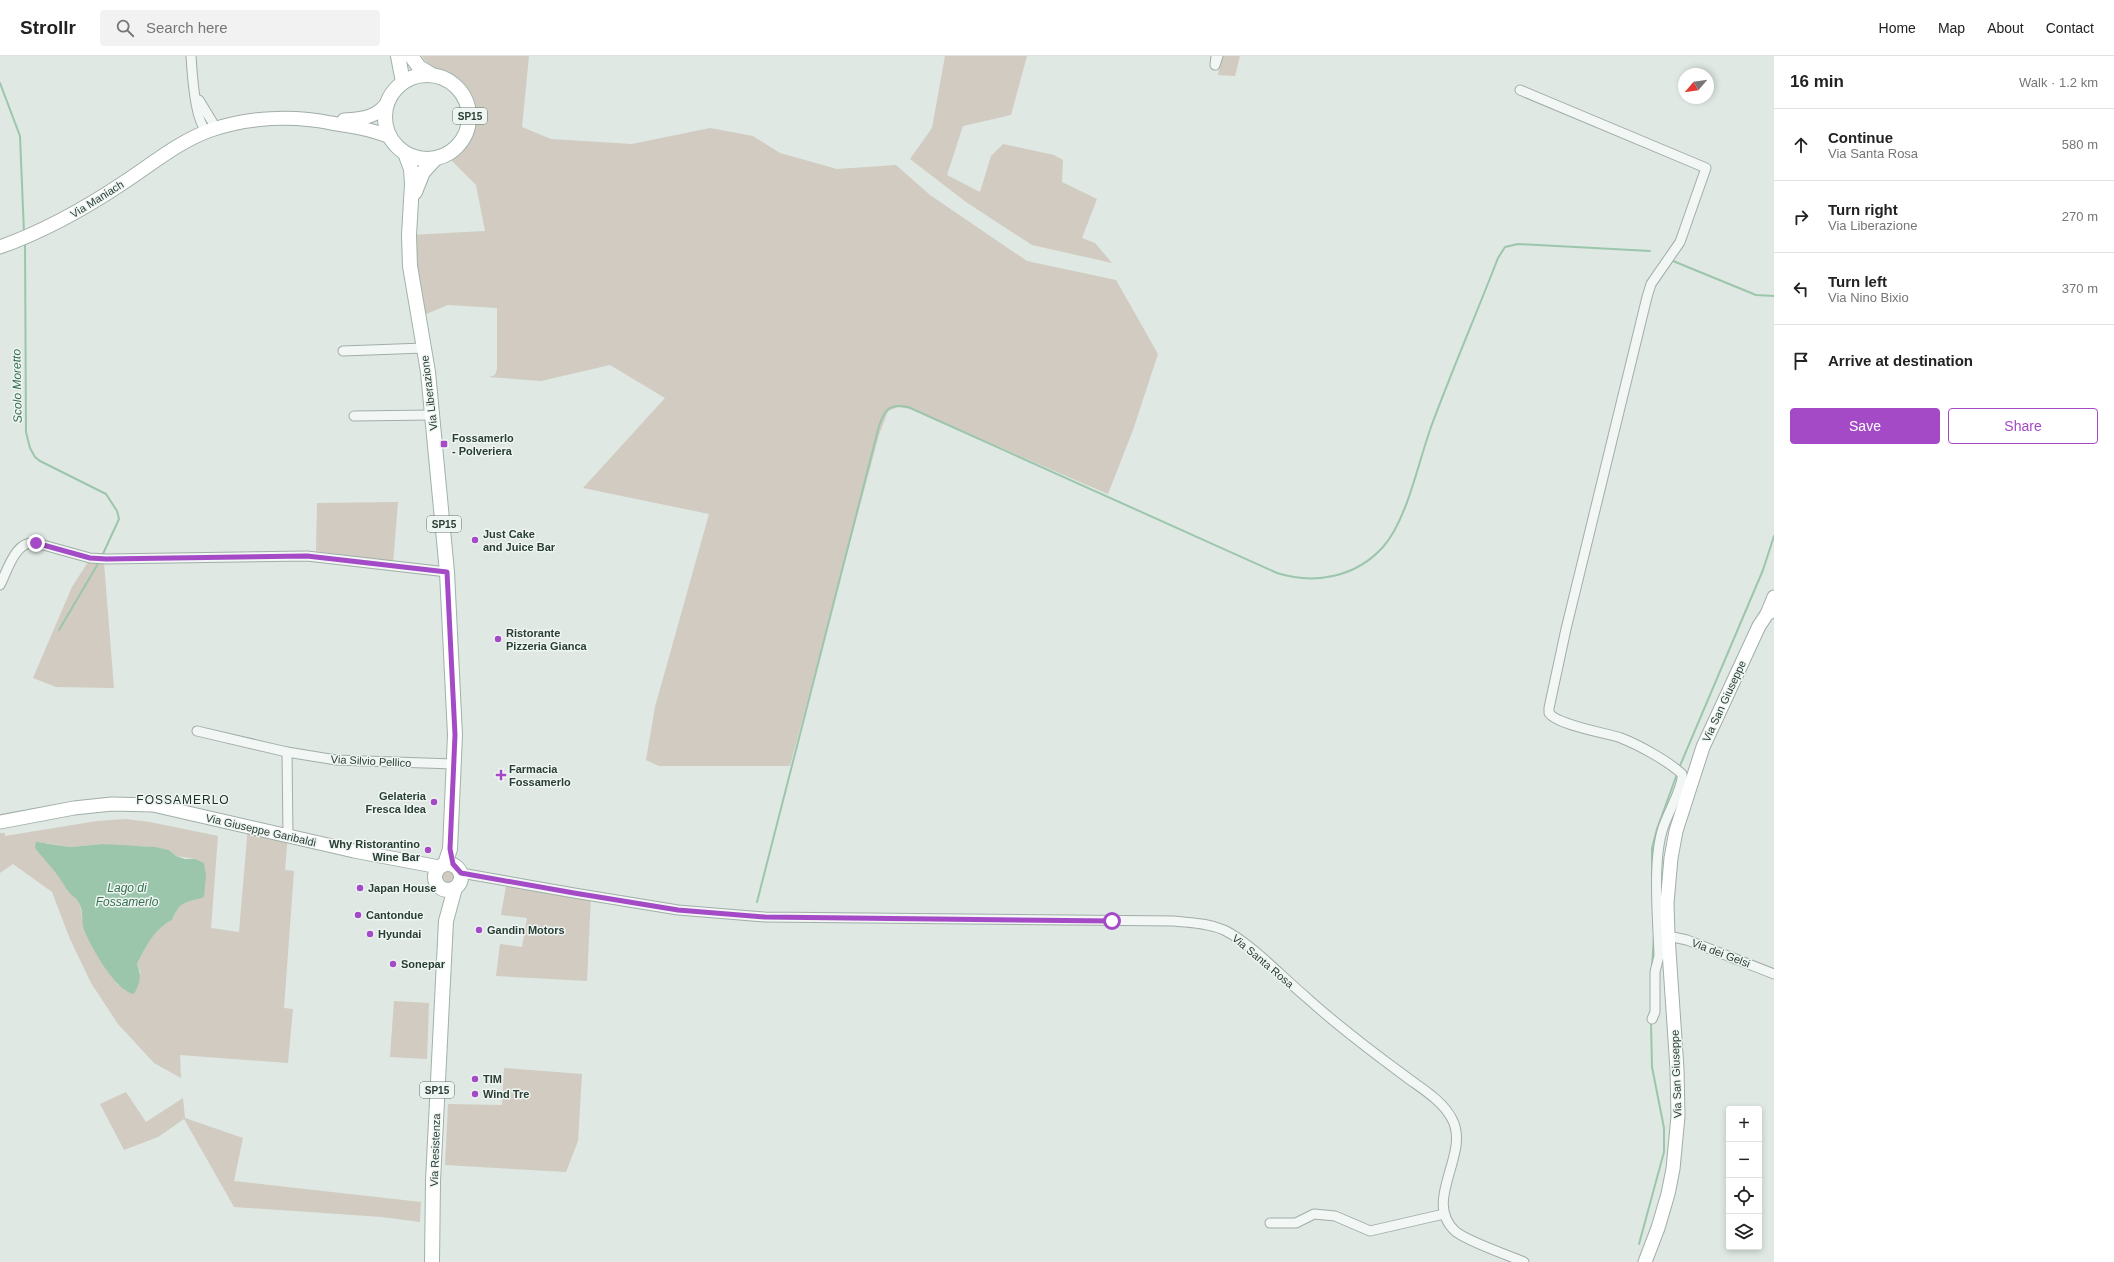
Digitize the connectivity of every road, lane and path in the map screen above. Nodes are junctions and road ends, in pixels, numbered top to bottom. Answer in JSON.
{"nodes":[{"id":1,"x":191,"y":56,"type":"edge"},
{"id":2,"x":398,"y":56,"type":"edge"},
{"id":3,"x":411,"y":56,"type":"edge"},
{"id":4,"x":432,"y":75,"type":"junction"},
{"id":5,"x":403,"y":82,"type":"junction"},
{"id":6,"x":1520,"y":90,"type":"dead end"},
{"id":7,"x":195,"y":94,"type":"junction"},
{"id":8,"x":389,"y":100,"type":"junction"},
{"id":9,"x":210,"y":116,"type":"junction"},
{"id":10,"x":199,"y":120,"type":"junction"},
{"id":11,"x":321,"y":121,"type":"junction"},
{"id":12,"x":233,"y":124,"type":"junction"},
{"id":13,"x":209,"y":130,"type":"junction"},
{"id":14,"x":390,"y":137,"type":"junction"},
{"id":15,"x":188,"y":140,"type":"junction"},
{"id":16,"x":405,"y":153,"type":"junction"},
{"id":17,"x":435,"y":159,"type":"junction"},
{"id":18,"x":412,"y":202,"type":"junction"},
{"id":19,"x":0,"y":247,"type":"edge"},
{"id":20,"x":424,"y":348,"type":"junction"},
{"id":21,"x":343,"y":351,"type":"dead end"},
{"id":22,"x":432,"y":415,"type":"junction"},
{"id":23,"x":354,"y":416,"type":"dead end"},
{"id":24,"x":447,"y":572,"type":"junction"},
{"id":25,"x":0,"y":585,"type":"edge"},
{"id":26,"x":1774,"y":597,"type":"edge"},
{"id":27,"x":1771,"y":612,"type":"edge"},
{"id":28,"x":197,"y":731,"type":"dead end"},
{"id":29,"x":287,"y":752,"type":"junction"},
{"id":30,"x":454,"y":764,"type":"junction"},
{"id":31,"x":0,"y":822,"type":"edge"},
{"id":32,"x":288,"y":835,"type":"junction"},
{"id":33,"x":1658,"y":856,"type":"junction"},
{"id":34,"x":1676,"y":859,"type":"junction"},
{"id":35,"x":447,"y":874,"type":"junction"},
{"id":36,"x":1670,"y":936,"type":"junction"},
{"id":37,"x":1774,"y":974,"type":"edge"},
{"id":38,"x":1652,"y":1019,"type":"dead end"},
{"id":39,"x":1444,"y":1214,"type":"junction"},
{"id":40,"x":1270,"y":1223,"type":"dead end"},
{"id":41,"x":432,"y":1262,"type":"edge"},
{"id":42,"x":1524,"y":1262,"type":"edge"},
{"id":43,"x":1644,"y":1262,"type":"edge"}],
"edges":[{"from":1,"to":7,"type":"street"},
{"from":2,"to":5,"type":"main road"},
{"from":3,"to":4,"type":"main road","number":"SP15"},
{"from":4,"to":5,"type":"main road"},
{"from":4,"to":17,"type":"main road","number":"SP15"},
{"from":5,"to":8,"type":"main road","number":"SP15"},
{"from":6,"to":33,"type":"street"},
{"from":7,"to":9,"type":"street"},
{"from":7,"to":10,"type":"street"},
{"from":8,"to":11,"type":"street","name":"Via Maniach"},
{"from":8,"to":14,"type":"main road","number":"SP15"},
{"from":9,"to":12,"type":"street","name":"Via Maniach"},
{"from":9,"to":13,"type":"street"},
{"from":10,"to":13,"type":"street"},
{"from":10,"to":15,"type":"street","name":"Via Maniach"},
{"from":11,"to":12,"type":"street","name":"Via Maniach"},
{"from":11,"to":14,"type":"street","name":"Via Maniach"},
{"from":12,"to":13,"type":"street","name":"Via Maniach"},
{"from":13,"to":15,"type":"street","name":"Via Maniach"},
{"from":14,"to":16,"type":"main road","number":"SP15"},
{"from":15,"to":19,"type":"street","name":"Via Maniach"},
{"from":16,"to":17,"type":"main road","number":"SP15"},
{"from":16,"to":18,"type":"main road","name":"Via Liberazione","number":"SP15"},
{"from":17,"to":18,"type":"main road","name":"Via Liberazione","number":"SP15"},
{"from":18,"to":20,"type":"main road","name":"Via Liberazione","number":"SP15"},
{"from":20,"to":21,"type":"street"},
{"from":20,"to":22,"type":"main road","name":"Via Liberazione","number":"SP15"},
{"from":22,"to":23,"type":"street"},
{"from":22,"to":24,"type":"main road","name":"Via Liberazione","number":"SP15"},
{"from":24,"to":25,"type":"street"},
{"from":24,"to":30,"type":"main road","name":"Via Liberazione","number":"SP15"},
{"from":26,"to":27,"type":"street","name":"Via San Giuseppe"},
{"from":27,"to":34,"type":"street","name":"Via San Giuseppe"},
{"from":28,"to":29,"type":"street","name":"Via Silvio Pellico"},
{"from":29,"to":30,"type":"street","name":"Via Silvio Pellico"},
{"from":29,"to":32,"type":"street"},
{"from":30,"to":35,"type":"main road","name":"Via Liberazione","number":"SP15"},
{"from":31,"to":32,"type":"street","name":"Via Giuseppe Garibaldi"},
{"from":32,"to":35,"type":"street","name":"Via Giuseppe Garibaldi"},
{"from":33,"to":34,"type":"street"},
{"from":33,"to":38,"type":"street"},
{"from":34,"to":36,"type":"street","name":"Via San Giuseppe"},
{"from":35,"to":39,"type":"street","name":"Via Santa Rosa"},
{"from":35,"to":41,"type":"main road","name":"Via Resistenza","number":"SP15"},
{"from":36,"to":37,"type":"street","name":"Via dei Gelsi"},
{"from":36,"to":43,"type":"street","name":"Via San Giuseppe"},
{"from":39,"to":40,"type":"street"},
{"from":39,"to":42,"type":"street"}]}
